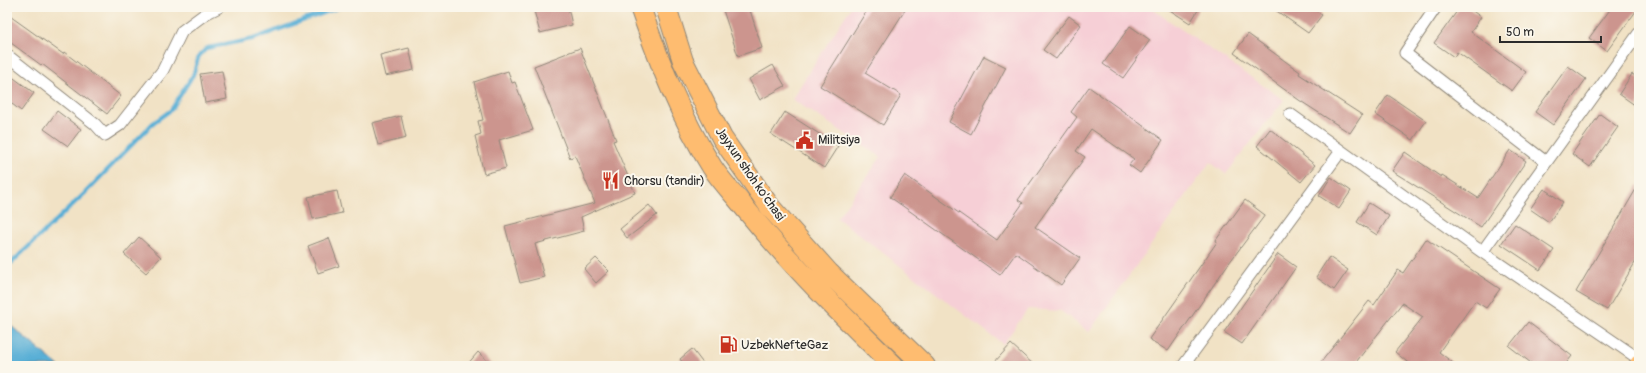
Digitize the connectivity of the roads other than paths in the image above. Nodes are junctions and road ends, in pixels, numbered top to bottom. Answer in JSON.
{"nodes":[{"id":1,"x":219,"y":7,"type":"edge"},
{"id":2,"x":640,"y":7,"type":"edge"},
{"id":3,"x":666,"y":7,"type":"edge"},
{"id":4,"x":1436,"y":7,"type":"edge"},
{"id":5,"x":1639,"y":33,"type":"edge"},
{"id":6,"x":7,"y":55,"type":"edge"},
{"id":7,"x":1290,"y":114,"type":"dead end"},
{"id":8,"x":1341,"y":150,"type":"junction"},
{"id":9,"x":1546,"y":162,"type":"junction"},
{"id":10,"x":1482,"y":252,"type":"junction"},
{"id":11,"x":1639,"y":358,"type":"edge"},
{"id":12,"x":894,"y":366,"type":"edge"},
{"id":13,"x":925,"y":366,"type":"edge"},
{"id":14,"x":1183,"y":366,"type":"edge"}],
"edges":[{"from":1,"to":6,"type":"street"},
{"from":2,"to":12,"type":"highway","name":"Jayxun shoh ko'chasi"},
{"from":3,"to":13,"type":"highway","name":"Jayxun shoh ko'chasi"},
{"from":4,"to":9,"type":"street"},
{"from":5,"to":9,"type":"street"},
{"from":7,"to":8,"type":"street"},
{"from":8,"to":10,"type":"street"},
{"from":8,"to":14,"type":"street"},
{"from":9,"to":10,"type":"street"},
{"from":10,"to":11,"type":"street"}]}
